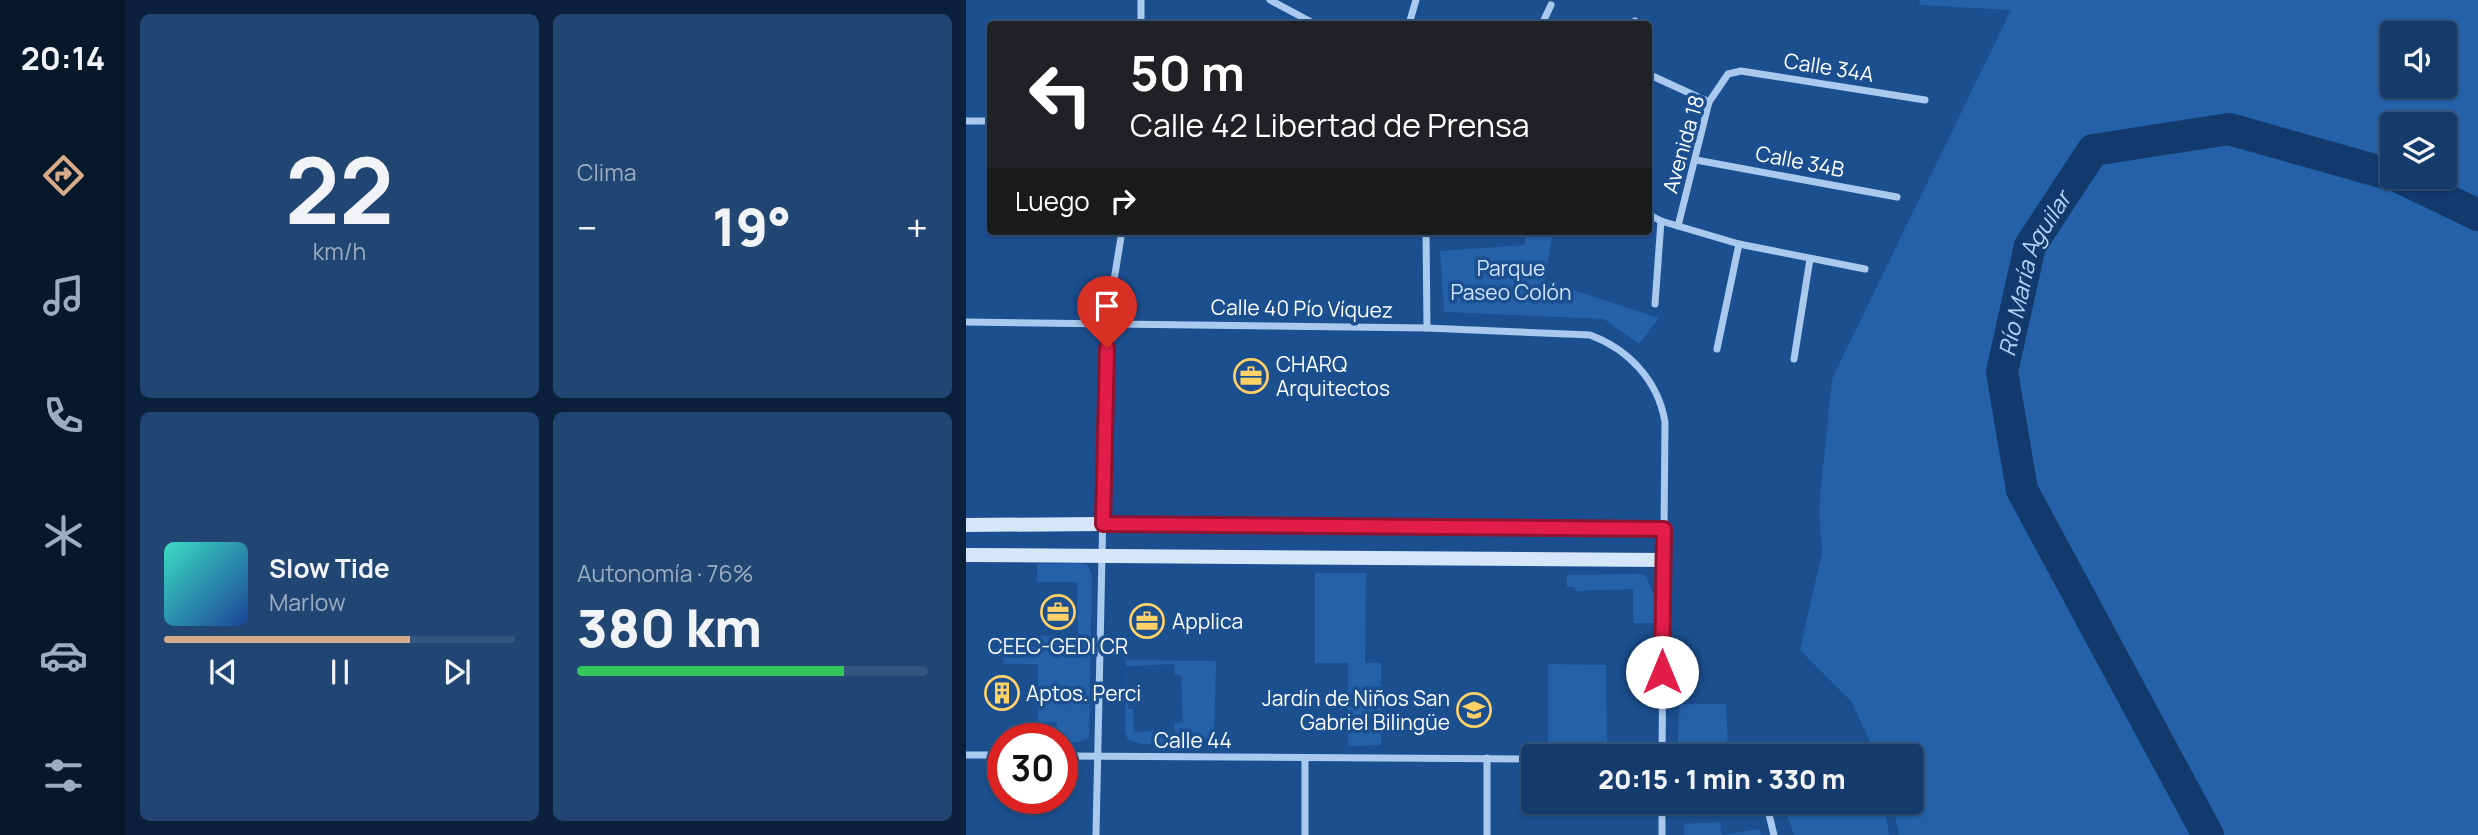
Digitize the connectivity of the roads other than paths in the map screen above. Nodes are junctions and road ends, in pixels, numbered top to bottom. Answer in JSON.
{"nodes":[{"id":1,"x":1141,"y":0,"type":"edge"},
{"id":2,"x":1270,"y":0,"type":"edge"},
{"id":3,"x":1416,"y":0,"type":"edge"},
{"id":4,"x":1551,"y":5,"type":"dead end"},
{"id":5,"x":1141,"y":21,"type":"edge"},
{"id":6,"x":1309,"y":21,"type":"edge"},
{"id":7,"x":1410,"y":21,"type":"edge"},
{"id":8,"x":1543,"y":21,"type":"edge"},
{"id":9,"x":1728,"y":74,"type":"joint"},
{"id":10,"x":1652,"y":76,"type":"edge"},
{"id":11,"x":1925,"y":100,"type":"dead end"},
{"id":12,"x":1709,"y":102,"type":"junction"},
{"id":13,"x":966,"y":121,"type":"edge"},
{"id":14,"x":987,"y":121,"type":"edge"},
{"id":15,"x":1696,"y":160,"type":"junction"},
{"id":16,"x":1897,"y":197,"type":"dead end"},
{"id":17,"x":1652,"y":216,"type":"edge"},
{"id":18,"x":1661,"y":221,"type":"junction"},
{"id":19,"x":1678,"y":226,"type":"junction"},
{"id":20,"x":1121,"y":235,"type":"edge"},
{"id":21,"x":1426,"y":235,"type":"edge"},
{"id":22,"x":1739,"y":244,"type":"junction"},
{"id":23,"x":1810,"y":259,"type":"junction"},
{"id":24,"x":1866,"y":269,"type":"dead end"},
{"id":25,"x":1655,"y":304,"type":"dead end"},
{"id":26,"x":966,"y":322,"type":"edge"},
{"id":27,"x":1107,"y":323,"type":"junction"},
{"id":28,"x":1427,"y":328,"type":"junction"},
{"id":29,"x":1717,"y":349,"type":"dead end"},
{"id":30,"x":1794,"y":359,"type":"dead end"},
{"id":31,"x":1103,"y":524,"type":"junction"},
{"id":32,"x":966,"y":525,"type":"edge"},
{"id":33,"x":1664,"y":529,"type":"junction"},
{"id":34,"x":1103,"y":554,"type":"junction"},
{"id":35,"x":966,"y":555,"type":"edge"},
{"id":36,"x":1663,"y":560,"type":"junction"},
{"id":37,"x":1662,"y":744,"type":"edge"},
{"id":38,"x":966,"y":755,"type":"edge"},
{"id":39,"x":987,"y":755,"type":"edge"},
{"id":40,"x":1078,"y":756,"type":"edge"},
{"id":41,"x":1098,"y":757,"type":"junction"},
{"id":42,"x":1305,"y":758,"type":"junction"},
{"id":43,"x":1487,"y":758,"type":"junction"},
{"id":44,"x":1521,"y":759,"type":"edge"},
{"id":45,"x":1662,"y":814,"type":"edge"},
{"id":46,"x":1769,"y":814,"type":"edge"},
{"id":47,"x":1096,"y":835,"type":"edge"},
{"id":48,"x":1305,"y":835,"type":"edge"},
{"id":49,"x":1487,"y":835,"type":"edge"},
{"id":50,"x":1662,"y":835,"type":"edge"},
{"id":51,"x":1774,"y":835,"type":"edge"}],
"edges":[{"from":1,"to":5,"type":"street"},
{"from":2,"to":6,"type":"street"},
{"from":3,"to":7,"type":"street"},
{"from":4,"to":8,"type":"street"},
{"from":9,"to":11,"type":"street","name":"Calle 34A"},
{"from":9,"to":12,"type":"street","name":"Avenida 18"},
{"from":10,"to":12,"type":"street"},
{"from":12,"to":15,"type":"street","name":"Avenida 18"},
{"from":13,"to":14,"type":"street"},
{"from":15,"to":16,"type":"street","name":"Calle 34B"},
{"from":15,"to":19,"type":"street","name":"Avenida 18"},
{"from":17,"to":18,"type":"street"},
{"from":18,"to":19,"type":"street"},
{"from":18,"to":25,"type":"street","name":"Avenida 18"},
{"from":19,"to":22,"type":"street"},
{"from":20,"to":27,"type":"street"},
{"from":21,"to":28,"type":"street"},
{"from":22,"to":23,"type":"street"},
{"from":22,"to":29,"type":"street"},
{"from":23,"to":24,"type":"street"},
{"from":23,"to":30,"type":"street"},
{"from":26,"to":27,"type":"street","name":"Calle 40 Pío Víquez"},
{"from":27,"to":28,"type":"street","name":"Calle 40 Pío Víquez"},
{"from":27,"to":31,"type":"street"},
{"from":28,"to":33,"type":"street","name":"Calle 40 Pío Víquez"},
{"from":31,"to":32,"type":"main road"},
{"from":31,"to":33,"type":"main road"},
{"from":31,"to":34,"type":"street"},
{"from":33,"to":36,"type":"street"},
{"from":34,"to":35,"type":"main road"},
{"from":34,"to":36,"type":"main road"},
{"from":34,"to":41,"type":"street"},
{"from":36,"to":37,"type":"street"},
{"from":38,"to":39,"type":"street"},
{"from":40,"to":41,"type":"street","name":"Calle 44"},
{"from":41,"to":42,"type":"street","name":"Calle 44"},
{"from":41,"to":47,"type":"street"},
{"from":42,"to":43,"type":"street","name":"Calle 44"},
{"from":42,"to":48,"type":"street"},
{"from":43,"to":44,"type":"street","name":"Calle 44"},
{"from":43,"to":49,"type":"street"},
{"from":45,"to":50,"type":"street"},
{"from":46,"to":51,"type":"street"}]}
